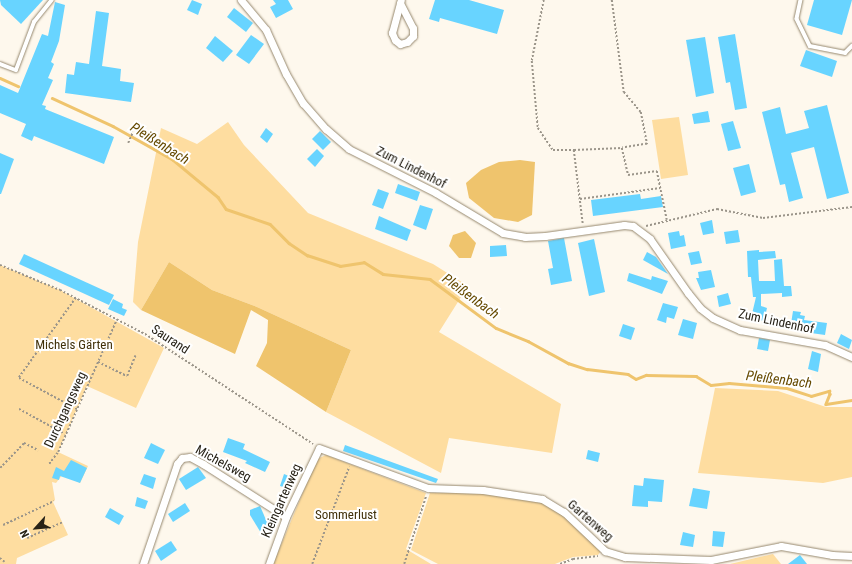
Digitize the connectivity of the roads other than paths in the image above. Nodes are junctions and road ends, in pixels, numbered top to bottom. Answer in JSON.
{"nodes":[{"id":1,"x":52,"y":0,"type":"edge"},
{"id":2,"x":241,"y":0,"type":"edge"},
{"id":3,"x":801,"y":0,"type":"edge"},
{"id":4,"x":400,"y":2,"type":"edge"},
{"id":5,"x":852,"y":46,"type":"edge"},
{"id":6,"x":0,"y":64,"type":"edge"},
{"id":7,"x":852,"y":358,"type":"edge"},
{"id":8,"x":319,"y":448,"type":"joint"},
{"id":9,"x":286,"y":516,"type":"junction"},
{"id":10,"x":852,"y":556,"type":"edge"},
{"id":11,"x":144,"y":564,"type":"edge"},
{"id":12,"x":269,"y":564,"type":"edge"}],
"edges":[{"from":1,"to":6,"type":"lane"},
{"from":2,"to":7,"type":"street","name":"Zum Lindenhof"},
{"from":3,"to":5,"type":"lane"},
{"from":4,"to":4,"type":"street"},
{"from":8,"to":9,"type":"street","name":"Kleingartenweg"},
{"from":8,"to":10,"type":"street","name":"Gartenweg"},
{"from":9,"to":11,"type":"street","name":"Michelsweg"},
{"from":9,"to":12,"type":"street","name":"Kleingartenweg"}]}
